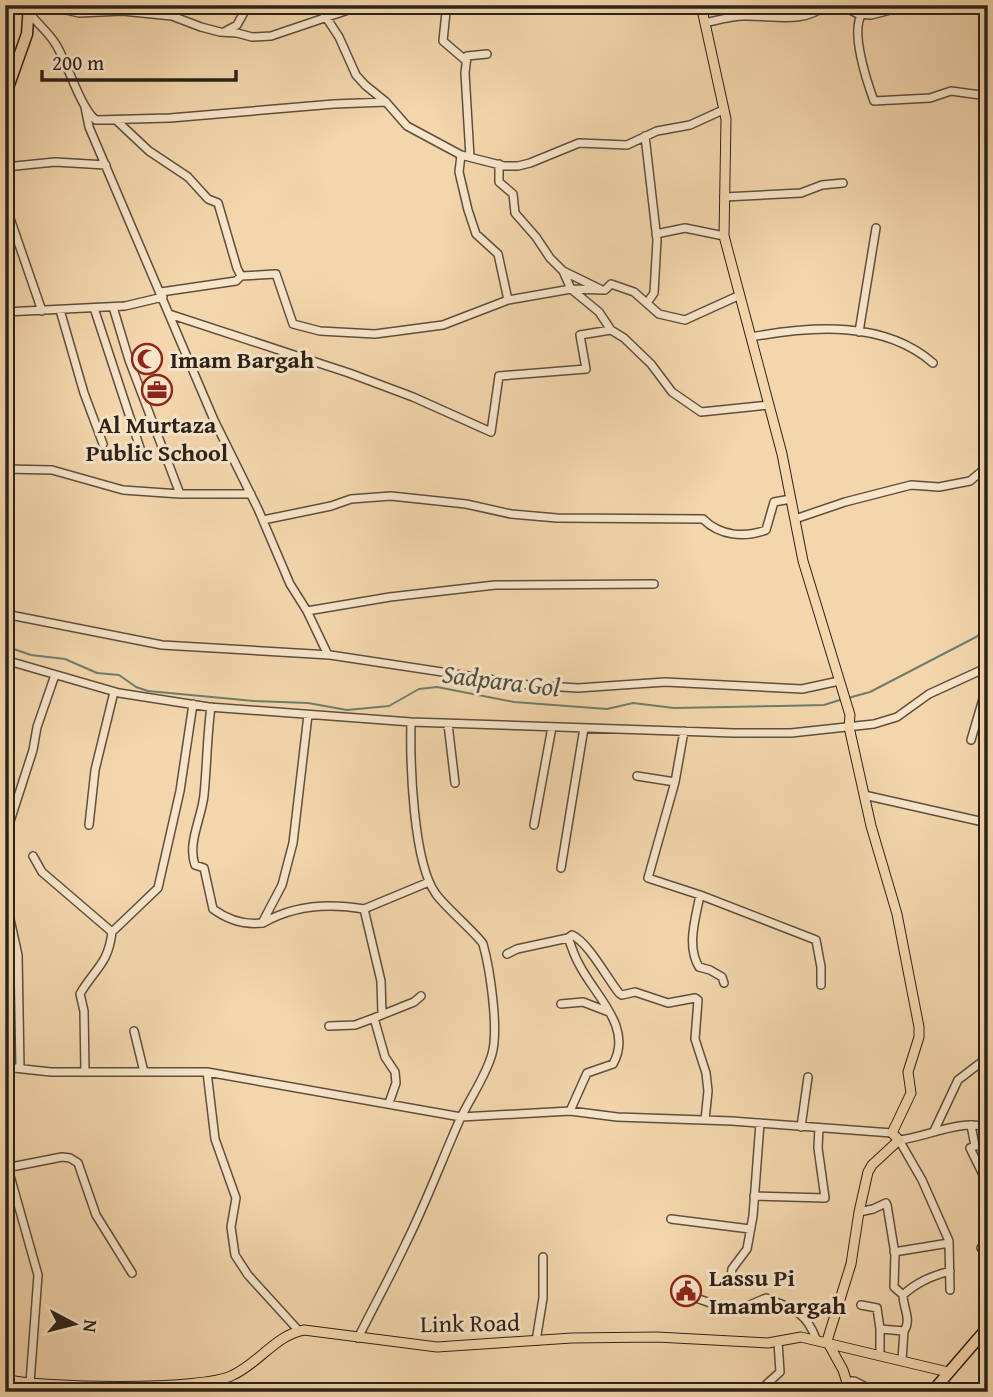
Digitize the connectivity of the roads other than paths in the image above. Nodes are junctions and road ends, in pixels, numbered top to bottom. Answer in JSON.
{"nodes":[{"id":1,"x":45,"y":5,"type":"edge"},
{"id":2,"x":185,"y":5,"type":"edge"},
{"id":3,"x":248,"y":5,"type":"edge"},
{"id":4,"x":318,"y":5,"type":"edge"},
{"id":5,"x":363,"y":5,"type":"edge"},
{"id":6,"x":434,"y":5,"type":"edge"},
{"id":7,"x":701,"y":5,"type":"edge"},
{"id":8,"x":826,"y":5,"type":"edge"},
{"id":9,"x":841,"y":5,"type":"edge"},
{"id":10,"x":927,"y":5,"type":"edge"},
{"id":11,"x":30,"y":9,"type":"edge"},
{"id":12,"x":862,"y":14,"type":"junction"},
{"id":13,"x":173,"y":16,"type":"junction"},
{"id":14,"x":326,"y":19,"type":"junction"},
{"id":15,"x":705,"y":23,"type":"junction"},
{"id":16,"x":224,"y":32,"type":"junction"},
{"id":17,"x":487,"y":54,"type":"dead end"},
{"id":18,"x":464,"y":59,"type":"dead end"},
{"id":19,"x":8,"y":82,"type":"edge"},
{"id":20,"x":5,"y":96,"type":"edge"},
{"id":21,"x":988,"y":96,"type":"edge"},
{"id":22,"x":386,"y":102,"type":"junction"},
{"id":23,"x":85,"y":107,"type":"junction"},
{"id":24,"x":723,"y":110,"type":"junction"},
{"id":25,"x":116,"y":120,"type":"junction"},
{"id":26,"x":645,"y":136,"type":"junction"},
{"id":27,"x":461,"y":155,"type":"junction"},
{"id":28,"x":470,"y":158,"type":"junction"},
{"id":29,"x":499,"y":164,"type":"junction"},
{"id":30,"x":106,"y":165,"type":"junction"},
{"id":31,"x":5,"y":167,"type":"edge"},
{"id":32,"x":843,"y":183,"type":"dead end"},
{"id":33,"x":723,"y":197,"type":"junction"},
{"id":34,"x":5,"y":204,"type":"edge"},
{"id":35,"x":876,"y":228,"type":"dead end"},
{"id":36,"x":656,"y":233,"type":"junction"},
{"id":37,"x":724,"y":236,"type":"junction"},
{"id":38,"x":564,"y":271,"type":"junction"},
{"id":39,"x":241,"y":276,"type":"junction"},
{"id":40,"x":571,"y":289,"type":"junction"},
{"id":41,"x":602,"y":290,"type":"junction"},
{"id":42,"x":162,"y":295,"type":"junction"},
{"id":43,"x":740,"y":295,"type":"junction"},
{"id":44,"x":508,"y":300,"type":"junction"},
{"id":45,"x":646,"y":303,"type":"junction"},
{"id":46,"x":113,"y":307,"type":"junction"},
{"id":47,"x":94,"y":308,"type":"junction"},
{"id":48,"x":60,"y":310,"type":"junction"},
{"id":49,"x":43,"y":311,"type":"junction"},
{"id":50,"x":5,"y":312,"type":"edge"},
{"id":51,"x":169,"y":314,"type":"junction"},
{"id":52,"x":611,"y":330,"type":"junction"},
{"id":53,"x":859,"y":332,"type":"junction"},
{"id":54,"x":751,"y":337,"type":"junction"},
{"id":55,"x":933,"y":363,"type":"dead end"},
{"id":56,"x":769,"y":405,"type":"junction"},
{"id":57,"x":103,"y":444,"type":"dead end"},
{"id":58,"x":141,"y":451,"type":"dead end"},
{"id":59,"x":988,"y":466,"type":"edge"},
{"id":60,"x":5,"y":469,"type":"edge"},
{"id":61,"x":180,"y":494,"type":"junction"},
{"id":62,"x":251,"y":494,"type":"junction"},
{"id":63,"x":791,"y":499,"type":"junction"},
{"id":64,"x":795,"y":519,"type":"junction"},
{"id":65,"x":263,"y":520,"type":"junction"},
{"id":66,"x":654,"y":584,"type":"dead end"},
{"id":67,"x":307,"y":611,"type":"junction"},
{"id":68,"x":5,"y":614,"type":"edge"},
{"id":69,"x":328,"y":655,"type":"junction"},
{"id":70,"x":5,"y":660,"type":"edge"},
{"id":71,"x":988,"y":667,"type":"edge"},
{"id":72,"x":55,"y":675,"type":"junction"},
{"id":73,"x":988,"y":682,"type":"edge"},
{"id":74,"x":840,"y":683,"type":"junction"},
{"id":75,"x":114,"y":692,"type":"junction"},
{"id":76,"x":193,"y":704,"type":"junction"},
{"id":77,"x":211,"y":707,"type":"junction"},
{"id":78,"x":308,"y":715,"type":"junction"},
{"id":79,"x":411,"y":722,"type":"junction"},
{"id":80,"x":448,"y":724,"type":"junction"},
{"id":81,"x":552,"y":727,"type":"junction"},
{"id":82,"x":849,"y":727,"type":"junction"},
{"id":83,"x":584,"y":728,"type":"junction"},
{"id":84,"x":684,"y":731,"type":"junction"},
{"id":85,"x":971,"y":740,"type":"dead end"},
{"id":86,"x":637,"y":776,"type":"dead end"},
{"id":87,"x":675,"y":782,"type":"junction"},
{"id":88,"x":455,"y":783,"type":"dead end"},
{"id":89,"x":864,"y":795,"type":"junction"},
{"id":90,"x":988,"y":823,"type":"edge"},
{"id":91,"x":89,"y":825,"type":"dead end"},
{"id":92,"x":534,"y":825,"type":"dead end"},
{"id":93,"x":6,"y":834,"type":"edge"},
{"id":94,"x":33,"y":856,"type":"dead end"},
{"id":95,"x":561,"y":868,"type":"dead end"},
{"id":96,"x":429,"y":882,"type":"junction"},
{"id":97,"x":700,"y":895,"type":"junction"},
{"id":98,"x":5,"y":897,"type":"edge"},
{"id":99,"x":364,"y":909,"type":"junction"},
{"id":100,"x":8,"y":922,"type":"edge"},
{"id":101,"x":262,"y":923,"type":"junction"},
{"id":102,"x":112,"y":932,"type":"junction"},
{"id":103,"x":568,"y":938,"type":"junction"},
{"id":104,"x":507,"y":954,"type":"dead end"},
{"id":105,"x":724,"y":983,"type":"dead end"},
{"id":106,"x":821,"y":985,"type":"dead end"},
{"id":107,"x":421,"y":996,"type":"dead end"},
{"id":108,"x":561,"y":1004,"type":"dead end"},
{"id":109,"x":610,"y":1013,"type":"junction"},
{"id":110,"x":378,"y":1016,"type":"junction"},
{"id":111,"x":329,"y":1026,"type":"dead end"},
{"id":112,"x":134,"y":1031,"type":"dead end"},
{"id":113,"x":988,"y":1057,"type":"edge"},
{"id":114,"x":5,"y":1067,"type":"edge"},
{"id":115,"x":20,"y":1068,"type":"junction"},
{"id":116,"x":85,"y":1072,"type":"junction"},
{"id":117,"x":144,"y":1072,"type":"junction"},
{"id":118,"x":207,"y":1072,"type":"junction"},
{"id":119,"x":808,"y":1077,"type":"dead end"},
{"id":120,"x":389,"y":1103,"type":"junction"},
{"id":121,"x":570,"y":1111,"type":"junction"},
{"id":122,"x":461,"y":1117,"type":"junction"},
{"id":123,"x":705,"y":1119,"type":"junction"},
{"id":124,"x":760,"y":1123,"type":"junction"},
{"id":125,"x":971,"y":1125,"type":"junction"},
{"id":126,"x":987,"y":1126,"type":"edge"},
{"id":127,"x":801,"y":1127,"type":"junction"},
{"id":128,"x":819,"y":1128,"type":"junction"},
{"id":129,"x":934,"y":1131,"type":"junction"},
{"id":130,"x":895,"y":1137,"type":"junction"},
{"id":131,"x":975,"y":1146,"type":"junction"},
{"id":132,"x":988,"y":1150,"type":"edge"},
{"id":133,"x":5,"y":1158,"type":"edge"},
{"id":134,"x":6,"y":1167,"type":"edge"},
{"id":135,"x":988,"y":1185,"type":"edge"},
{"id":136,"x":754,"y":1196,"type":"junction"},
{"id":137,"x":859,"y":1212,"type":"junction"},
{"id":138,"x":671,"y":1219,"type":"dead end"},
{"id":139,"x":750,"y":1229,"type":"junction"},
{"id":140,"x":949,"y":1243,"type":"junction"},
{"id":141,"x":894,"y":1252,"type":"junction"},
{"id":142,"x":543,"y":1257,"type":"dead end"},
{"id":143,"x":950,"y":1271,"type":"junction"},
{"id":144,"x":132,"y":1273,"type":"dead end"},
{"id":145,"x":731,"y":1278,"type":"dead end"},
{"id":146,"x":950,"y":1290,"type":"dead end"},
{"id":147,"x":903,"y":1295,"type":"junction"},
{"id":148,"x":690,"y":1296,"type":"dead end"},
{"id":149,"x":861,"y":1305,"type":"dead end"},
{"id":150,"x":988,"y":1327,"type":"edge"},
{"id":151,"x":880,"y":1329,"type":"junction"},
{"id":152,"x":299,"y":1331,"type":"junction"},
{"id":153,"x":904,"y":1331,"type":"junction"},
{"id":154,"x":358,"y":1338,"type":"junction"},
{"id":155,"x":816,"y":1339,"type":"junction"},
{"id":156,"x":536,"y":1341,"type":"junction"},
{"id":157,"x":827,"y":1341,"type":"junction"},
{"id":158,"x":778,"y":1342,"type":"junction"},
{"id":159,"x":880,"y":1354,"type":"junction"},
{"id":160,"x":902,"y":1360,"type":"junction"},
{"id":161,"x":948,"y":1372,"type":"junction"},
{"id":162,"x":5,"y":1379,"type":"edge"},
{"id":163,"x":848,"y":1381,"type":"junction"},
{"id":164,"x":30,"y":1382,"type":"junction"},
{"id":165,"x":758,"y":1392,"type":"edge"},
{"id":166,"x":850,"y":1392,"type":"edge"},
{"id":167,"x":876,"y":1392,"type":"edge"},
{"id":168,"x":932,"y":1392,"type":"edge"}],
"edges":[{"from":1,"to":13,"type":"street"},
{"from":2,"to":13,"type":"street"},
{"from":3,"to":16,"type":"street"},
{"from":4,"to":14,"type":"street"},
{"from":5,"to":14,"type":"street"},
{"from":6,"to":18,"type":"street"},
{"from":7,"to":15,"type":"main road"},
{"from":8,"to":15,"type":"street"},
{"from":9,"to":12,"type":"street"},
{"from":10,"to":12,"type":"street"},
{"from":11,"to":19,"type":"highway"},
{"from":11,"to":23,"type":"street"},
{"from":12,"to":21,"type":"street"},
{"from":13,"to":16,"type":"street"},
{"from":14,"to":16,"type":"street"},
{"from":14,"to":22,"type":"street"},
{"from":15,"to":24,"type":"main road"},
{"from":17,"to":28,"type":"street"},
{"from":19,"to":20,"type":"highway"},
{"from":22,"to":25,"type":"street"},
{"from":22,"to":27,"type":"street"},
{"from":23,"to":25,"type":"street"},
{"from":23,"to":30,"type":"street"},
{"from":24,"to":26,"type":"street"},
{"from":24,"to":33,"type":"main road"},
{"from":25,"to":39,"type":"street"},
{"from":26,"to":29,"type":"street"},
{"from":26,"to":36,"type":"street"},
{"from":27,"to":28,"type":"street"},
{"from":27,"to":44,"type":"street"},
{"from":28,"to":29,"type":"street"},
{"from":29,"to":38,"type":"street"},
{"from":30,"to":31,"type":"street"},
{"from":30,"to":42,"type":"street"},
{"from":32,"to":33,"type":"street"},
{"from":33,"to":37,"type":"main road"},
{"from":34,"to":49,"type":"street"},
{"from":35,"to":53,"type":"street"},
{"from":36,"to":37,"type":"street"},
{"from":36,"to":45,"type":"street"},
{"from":37,"to":43,"type":"main road"},
{"from":38,"to":40,"type":"street"},
{"from":38,"to":41,"type":"street"},
{"from":39,"to":42,"type":"street"},
{"from":39,"to":44,"type":"street"},
{"from":40,"to":41,"type":"street"},
{"from":40,"to":44,"type":"street"},
{"from":40,"to":52,"type":"street"},
{"from":41,"to":45,"type":"street"},
{"from":42,"to":46,"type":"street"},
{"from":42,"to":51,"type":"street"},
{"from":43,"to":45,"type":"street"},
{"from":43,"to":54,"type":"main road"},
{"from":46,"to":47,"type":"street"},
{"from":46,"to":61,"type":"street"},
{"from":47,"to":48,"type":"street"},
{"from":47,"to":58,"type":"street"},
{"from":48,"to":49,"type":"street"},
{"from":48,"to":57,"type":"street"},
{"from":49,"to":50,"type":"street"},
{"from":51,"to":52,"type":"street"},
{"from":51,"to":62,"type":"street"},
{"from":52,"to":56,"type":"street"},
{"from":53,"to":54,"type":"street"},
{"from":53,"to":55,"type":"street"},
{"from":54,"to":56,"type":"main road"},
{"from":56,"to":63,"type":"main road"},
{"from":59,"to":64,"type":"street"},
{"from":60,"to":61,"type":"street"},
{"from":61,"to":62,"type":"street"},
{"from":62,"to":65,"type":"street"},
{"from":63,"to":64,"type":"main road"},
{"from":63,"to":65,"type":"street"},
{"from":64,"to":74,"type":"main road"},
{"from":65,"to":67,"type":"street"},
{"from":66,"to":67,"type":"street"},
{"from":67,"to":69,"type":"street"},
{"from":68,"to":69,"type":"street"},
{"from":69,"to":74,"type":"street"},
{"from":70,"to":72,"type":"street"},
{"from":71,"to":82,"type":"street"},
{"from":72,"to":75,"type":"street"},
{"from":72,"to":93,"type":"street"},
{"from":73,"to":85,"type":"street"},
{"from":74,"to":82,"type":"main road"},
{"from":75,"to":76,"type":"street"},
{"from":75,"to":91,"type":"street"},
{"from":76,"to":77,"type":"street"},
{"from":76,"to":102,"type":"street"},
{"from":77,"to":78,"type":"street"},
{"from":77,"to":101,"type":"street"},
{"from":78,"to":79,"type":"street"},
{"from":78,"to":101,"type":"street"},
{"from":79,"to":80,"type":"street"},
{"from":79,"to":96,"type":"street"},
{"from":80,"to":81,"type":"street"},
{"from":80,"to":88,"type":"street"},
{"from":81,"to":83,"type":"street"},
{"from":81,"to":92,"type":"street"},
{"from":82,"to":84,"type":"street"},
{"from":82,"to":89,"type":"main road"},
{"from":83,"to":84,"type":"street"},
{"from":83,"to":95,"type":"street"},
{"from":84,"to":87,"type":"street"},
{"from":86,"to":87,"type":"street"},
{"from":87,"to":97,"type":"street"},
{"from":89,"to":90,"type":"street"},
{"from":89,"to":130,"type":"main road"},
{"from":94,"to":102,"type":"street"},
{"from":96,"to":99,"type":"street"},
{"from":96,"to":122,"type":"street"},
{"from":97,"to":105,"type":"street"},
{"from":97,"to":106,"type":"street"},
{"from":98,"to":100,"type":"street"},
{"from":99,"to":101,"type":"street"},
{"from":99,"to":110,"type":"street"},
{"from":100,"to":115,"type":"street"},
{"from":102,"to":116,"type":"street"},
{"from":103,"to":104,"type":"street"},
{"from":103,"to":109,"type":"street"},
{"from":103,"to":123,"type":"street"},
{"from":107,"to":110,"type":"street"},
{"from":108,"to":109,"type":"street"},
{"from":109,"to":121,"type":"street"},
{"from":110,"to":111,"type":"street"},
{"from":110,"to":120,"type":"street"},
{"from":112,"to":117,"type":"street"},
{"from":113,"to":129,"type":"street"},
{"from":114,"to":115,"type":"street"},
{"from":115,"to":116,"type":"street"},
{"from":116,"to":117,"type":"street"},
{"from":117,"to":118,"type":"street"},
{"from":118,"to":120,"type":"street"},
{"from":118,"to":152,"type":"street"},
{"from":119,"to":127,"type":"street"},
{"from":120,"to":122,"type":"street"},
{"from":121,"to":122,"type":"street"},
{"from":121,"to":123,"type":"street"},
{"from":122,"to":154,"type":"street"},
{"from":123,"to":124,"type":"street"},
{"from":124,"to":127,"type":"street"},
{"from":124,"to":136,"type":"street"},
{"from":125,"to":126,"type":"street"},
{"from":125,"to":129,"type":"street"},
{"from":125,"to":131,"type":"street"},
{"from":127,"to":128,"type":"street"},
{"from":128,"to":130,"type":"street"},
{"from":128,"to":136,"type":"street"},
{"from":129,"to":130,"type":"street"},
{"from":130,"to":137,"type":"main road"},
{"from":130,"to":140,"type":"street"},
{"from":131,"to":132,"type":"street"},
{"from":131,"to":135,"type":"street"},
{"from":133,"to":134,"type":"street"},
{"from":134,"to":144,"type":"street"},
{"from":134,"to":164,"type":"street"},
{"from":136,"to":139,"type":"street"},
{"from":137,"to":141,"type":"street"},
{"from":137,"to":157,"type":"main road"},
{"from":138,"to":139,"type":"street"},
{"from":139,"to":145,"type":"street"},
{"from":140,"to":141,"type":"street"},
{"from":140,"to":143,"type":"street"},
{"from":141,"to":147,"type":"street"},
{"from":142,"to":156,"type":"street"},
{"from":143,"to":146,"type":"street"},
{"from":143,"to":147,"type":"street"},
{"from":147,"to":153,"type":"street"},
{"from":148,"to":155,"type":"street"},
{"from":149,"to":151,"type":"street"},
{"from":150,"to":161,"type":"highway"},
{"from":151,"to":153,"type":"street"},
{"from":151,"to":159,"type":"street"},
{"from":152,"to":154,"type":"main road","name":"Link Road"},
{"from":152,"to":164,"type":"main road"},
{"from":153,"to":160,"type":"street"},
{"from":154,"to":156,"type":"main road","name":"Link Road"},
{"from":155,"to":157,"type":"main road","name":"Link Road"},
{"from":155,"to":158,"type":"main road","name":"Link Road"},
{"from":156,"to":158,"type":"main road","name":"Link Road"},
{"from":157,"to":159,"type":"main road","name":"Link Road"},
{"from":157,"to":163,"type":"main road"},
{"from":158,"to":165,"type":"street"},
{"from":159,"to":160,"type":"main road","name":"Link Road"},
{"from":160,"to":161,"type":"main road","name":"Link Road"},
{"from":161,"to":168,"type":"highway"},
{"from":162,"to":164,"type":"main road"},
{"from":163,"to":166,"type":"main road"},
{"from":163,"to":167,"type":"street"}]}
